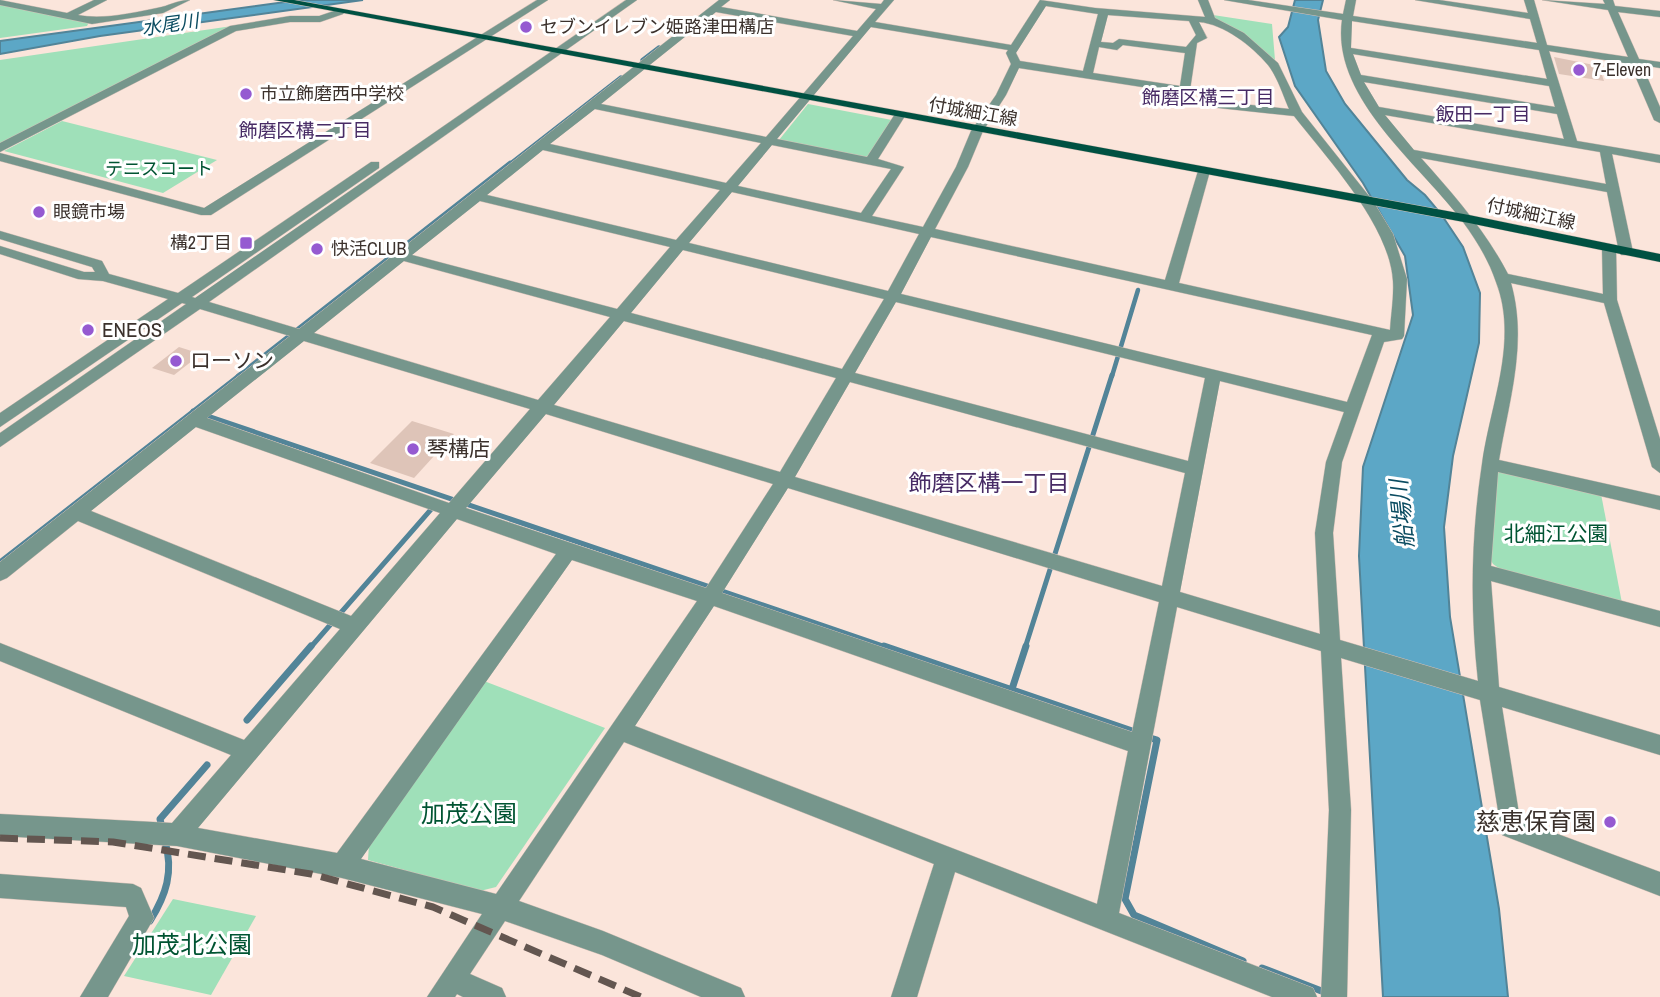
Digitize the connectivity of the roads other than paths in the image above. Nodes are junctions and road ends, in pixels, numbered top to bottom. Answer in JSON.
{"nodes":[{"id":1,"x":102,"y":0,"type":"edge"},
{"id":2,"x":185,"y":0,"type":"edge"},
{"id":3,"x":279,"y":0,"type":"edge"},
{"id":4,"x":542,"y":0,"type":"edge"},
{"id":5,"x":614,"y":0,"type":"edge"},
{"id":6,"x":632,"y":0,"type":"edge"},
{"id":7,"x":725,"y":0,"type":"edge"},
{"id":8,"x":838,"y":0,"type":"edge"},
{"id":9,"x":1203,"y":0,"type":"edge"},
{"id":10,"x":1229,"y":0,"type":"edge"},
{"id":11,"x":1351,"y":0,"type":"edge"},
{"id":12,"x":1420,"y":0,"type":"edge"},
{"id":13,"x":1530,"y":0,"type":"edge"},
{"id":14,"x":1547,"y":0,"type":"edge"},
{"id":15,"x":9,"y":2,"type":"edge"},
{"id":16,"x":1044,"y":2,"type":"edge"},
{"id":17,"x":1266,"y":3,"type":"edge"},
{"id":18,"x":886,"y":4,"type":"edge"},
{"id":19,"x":1610,"y":5,"type":"edge"},
{"id":20,"x":714,"y":9,"type":"junction"},
{"id":21,"x":1104,"y":11,"type":"junction"},
{"id":22,"x":340,"y":12,"type":"junction"},
{"id":23,"x":68,"y":16,"type":"junction"},
{"id":24,"x":1659,"y":16,"type":"edge"},
{"id":25,"x":1534,"y":17,"type":"junction"},
{"id":26,"x":1347,"y":18,"type":"junction"},
{"id":27,"x":1193,"y":19,"type":"junction"},
{"id":28,"x":1211,"y":20,"type":"junction"},
{"id":29,"x":868,"y":24,"type":"junction"},
{"id":30,"x":859,"y":34,"type":"junction"},
{"id":31,"x":1240,"y":35,"type":"junction"},
{"id":32,"x":1213,"y":37,"type":"junction"},
{"id":33,"x":482,"y":38,"type":"junction"},
{"id":34,"x":1096,"y":44,"type":"junction"},
{"id":35,"x":1013,"y":48,"type":"junction"},
{"id":36,"x":1543,"y":48,"type":"junction"},
{"id":37,"x":542,"y":49,"type":"junction"},
{"id":38,"x":1190,"y":50,"type":"junction"},
{"id":39,"x":1346,"y":50,"type":"junction"},
{"id":40,"x":556,"y":52,"type":"junction"},
{"id":41,"x":1634,"y":61,"type":"junction"},
{"id":42,"x":1016,"y":64,"type":"junction"},
{"id":43,"x":1660,"y":65,"type":"edge"},
{"id":44,"x":639,"y":67,"type":"junction"},
{"id":45,"x":1087,"y":75,"type":"junction"},
{"id":46,"x":1357,"y":78,"type":"junction"},
{"id":47,"x":1553,"y":83,"type":"junction"},
{"id":48,"x":1185,"y":90,"type":"junction"},
{"id":49,"x":804,"y":98,"type":"junction"},
{"id":50,"x":592,"y":105,"type":"junction"},
{"id":51,"x":1376,"y":110,"type":"junction"},
{"id":52,"x":1560,"y":111,"type":"junction"},
{"id":53,"x":1297,"y":113,"type":"junction"},
{"id":54,"x":899,"y":116,"type":"junction"},
{"id":55,"x":1660,"y":120,"type":"edge"},
{"id":56,"x":977,"y":131,"type":"junction"},
{"id":57,"x":767,"y":142,"type":"junction"},
{"id":58,"x":1572,"y":145,"type":"junction"},
{"id":59,"x":541,"y":146,"type":"junction"},
{"id":60,"x":0,"y":148,"type":"edge"},
{"id":61,"x":1605,"y":150,"type":"junction"},
{"id":62,"x":1413,"y":153,"type":"junction"},
{"id":63,"x":0,"y":157,"type":"edge"},
{"id":64,"x":1660,"y":159,"type":"edge"},
{"id":65,"x":870,"y":162,"type":"junction"},
{"id":66,"x":1204,"y":171,"type":"junction"},
{"id":67,"x":729,"y":187,"type":"junction"},
{"id":68,"x":1612,"y":189,"type":"junction"},
{"id":69,"x":476,"y":196,"type":"junction"},
{"id":70,"x":1369,"y":202,"type":"junction"},
{"id":71,"x":865,"y":217,"type":"junction"},
{"id":72,"x":1469,"y":219,"type":"junction"},
{"id":73,"x":928,"y":231,"type":"junction"},
{"id":74,"x":0,"y":235,"type":"edge"},
{"id":75,"x":679,"y":245,"type":"junction"},
{"id":76,"x":1609,"y":248,"type":"junction"},
{"id":77,"x":0,"y":250,"type":"edge"},
{"id":78,"x":1626,"y":252,"type":"junction"},
{"id":79,"x":401,"y":256,"type":"junction"},
{"id":80,"x":1660,"y":258,"type":"edge"},
{"id":81,"x":104,"y":277,"type":"junction"},
{"id":82,"x":1502,"y":277,"type":"junction"},
{"id":83,"x":1171,"y":285,"type":"junction"},
{"id":84,"x":892,"y":297,"type":"junction"},
{"id":85,"x":178,"y":299,"type":"junction"},
{"id":86,"x":1610,"y":300,"type":"junction"},
{"id":87,"x":197,"y":303,"type":"junction"},
{"id":88,"x":620,"y":314,"type":"junction"},
{"id":89,"x":302,"y":334,"type":"junction"},
{"id":90,"x":1396,"y":336,"type":"junction"},
{"id":91,"x":845,"y":375,"type":"junction"},
{"id":92,"x":1213,"y":376,"type":"junction"},
{"id":93,"x":543,"y":407,"type":"junction"},
{"id":94,"x":1351,"y":408,"type":"junction"},
{"id":95,"x":1652,"y":410,"type":"edge"},
{"id":96,"x":194,"y":420,"type":"junction"},
{"id":97,"x":0,"y":421,"type":"edge"},
{"id":98,"x":0,"y":441,"type":"edge"},
{"id":99,"x":1490,"y":464,"type":"junction"},
{"id":100,"x":1660,"y":467,"type":"edge"},
{"id":101,"x":1195,"y":469,"type":"junction"},
{"id":102,"x":784,"y":481,"type":"junction"},
{"id":103,"x":1660,"y":503,"type":"edge"},
{"id":104,"x":455,"y":510,"type":"junction"},
{"id":105,"x":77,"y":513,"type":"junction"},
{"id":106,"x":568,"y":551,"type":"junction"},
{"id":107,"x":1482,"y":570,"type":"junction"},
{"id":108,"x":0,"y":573,"type":"edge"},
{"id":109,"x":710,"y":597,"type":"junction"},
{"id":110,"x":1171,"y":597,"type":"junction"},
{"id":111,"x":1660,"y":620,"type":"edge"},
{"id":112,"x":353,"y":625,"type":"junction"},
{"id":113,"x":1329,"y":645,"type":"junction"},
{"id":114,"x":0,"y":652,"type":"edge"},
{"id":115,"x":1488,"y":692,"type":"junction"},
{"id":116,"x":620,"y":730,"type":"junction"},
{"id":117,"x":1140,"y":745,"type":"junction"},
{"id":118,"x":1660,"y":745,"type":"edge"},
{"id":119,"x":246,"y":751,"type":"junction"},
{"id":120,"x":0,"y":825,"type":"edge"},
{"id":121,"x":177,"y":835,"type":"junction"},
{"id":122,"x":947,"y":860,"type":"junction"},
{"id":123,"x":342,"y":866,"type":"junction"},
{"id":124,"x":1660,"y":884,"type":"edge"},
{"id":125,"x":0,"y":886,"type":"edge"},
{"id":126,"x":500,"y":907,"type":"junction"},
{"id":127,"x":1106,"y":919,"type":"junction"},
{"id":128,"x":446,"y":988,"type":"edge"},
{"id":129,"x":93,"y":997,"type":"edge"},
{"id":130,"x":493,"y":997,"type":"edge"},
{"id":131,"x":732,"y":997,"type":"edge"},
{"id":132,"x":904,"y":997,"type":"edge"},
{"id":133,"x":1304,"y":997,"type":"edge"},
{"id":134,"x":1334,"y":997,"type":"edge"}],
"edges":[{"from":1,"to":23,"type":"street"},
{"from":2,"to":23,"type":"street"},
{"from":3,"to":22,"type":"main road","name":"付城細江線"},
{"from":4,"to":33,"type":"street"},
{"from":5,"to":37,"type":"street"},
{"from":6,"to":40,"type":"street"},
{"from":7,"to":20,"type":"street"},
{"from":8,"to":18,"type":"street"},
{"from":9,"to":28,"type":"street"},
{"from":10,"to":17,"type":"street"},
{"from":11,"to":26,"type":"street"},
{"from":12,"to":25,"type":"street"},
{"from":13,"to":25,"type":"street"},
{"from":14,"to":19,"type":"street"},
{"from":15,"to":23,"type":"street"},
{"from":16,"to":21,"type":"street"},
{"from":16,"to":35,"type":"street"},
{"from":17,"to":26,"type":"street"},
{"from":18,"to":29,"type":"street"},
{"from":19,"to":24,"type":"street"},
{"from":19,"to":41,"type":"street"},
{"from":20,"to":30,"type":"street"},
{"from":20,"to":44,"type":"street"},
{"from":21,"to":27,"type":"street"},
{"from":21,"to":34,"type":"street"},
{"from":22,"to":33,"type":"main road","name":"付城細江線"},
{"from":22,"to":60,"type":"street"},
{"from":25,"to":36,"type":"street"},
{"from":26,"to":36,"type":"street"},
{"from":26,"to":39,"type":"street"},
{"from":27,"to":28,"type":"street"},
{"from":27,"to":32,"type":"street"},
{"from":28,"to":31,"type":"street"},
{"from":29,"to":30,"type":"street"},
{"from":29,"to":35,"type":"street"},
{"from":30,"to":49,"type":"street"},
{"from":31,"to":32,"type":"street"},
{"from":31,"to":53,"type":"street"},
{"from":32,"to":38,"type":"street"},
{"from":33,"to":37,"type":"main road","name":"付城細江線"},
{"from":33,"to":63,"type":"street"},
{"from":34,"to":38,"type":"street"},
{"from":34,"to":45,"type":"street"},
{"from":35,"to":42,"type":"street"},
{"from":36,"to":41,"type":"street"},
{"from":36,"to":47,"type":"street"},
{"from":37,"to":40,"type":"main road","name":"付城細江線"},
{"from":37,"to":85,"type":"street"},
{"from":38,"to":48,"type":"street"},
{"from":39,"to":46,"type":"street"},
{"from":39,"to":47,"type":"street"},
{"from":40,"to":44,"type":"main road","name":"付城細江線"},
{"from":40,"to":87,"type":"street"},
{"from":41,"to":43,"type":"street"},
{"from":41,"to":55,"type":"street"},
{"from":42,"to":45,"type":"street"},
{"from":42,"to":56,"type":"street"},
{"from":44,"to":49,"type":"main road","name":"付城細江線"},
{"from":44,"to":50,"type":"street"},
{"from":45,"to":48,"type":"street"},
{"from":46,"to":51,"type":"street"},
{"from":46,"to":52,"type":"street"},
{"from":47,"to":52,"type":"street"},
{"from":48,"to":53,"type":"street"},
{"from":49,"to":54,"type":"main road","name":"付城細江線"},
{"from":49,"to":57,"type":"street"},
{"from":50,"to":57,"type":"street"},
{"from":50,"to":59,"type":"street"},
{"from":51,"to":58,"type":"street"},
{"from":51,"to":62,"type":"street"},
{"from":52,"to":58,"type":"street"},
{"from":53,"to":70,"type":"street"},
{"from":54,"to":56,"type":"main road","name":"付城細江線"},
{"from":54,"to":65,"type":"street"},
{"from":56,"to":66,"type":"main road","name":"付城細江線"},
{"from":56,"to":73,"type":"street"},
{"from":57,"to":65,"type":"street"},
{"from":57,"to":67,"type":"street"},
{"from":58,"to":61,"type":"street"},
{"from":59,"to":67,"type":"street"},
{"from":59,"to":69,"type":"street"},
{"from":61,"to":64,"type":"street"},
{"from":61,"to":68,"type":"street"},
{"from":62,"to":68,"type":"street"},
{"from":62,"to":72,"type":"street"},
{"from":65,"to":71,"type":"street"},
{"from":66,"to":70,"type":"main road","name":"付城細江線"},
{"from":66,"to":83,"type":"street"},
{"from":67,"to":71,"type":"street"},
{"from":67,"to":75,"type":"street"},
{"from":68,"to":78,"type":"street"},
{"from":69,"to":75,"type":"street"},
{"from":69,"to":79,"type":"street"},
{"from":70,"to":72,"type":"main road","name":"付城細江線"},
{"from":70,"to":90,"type":"street"},
{"from":71,"to":73,"type":"street"},
{"from":72,"to":76,"type":"main road","name":"付城細江線"},
{"from":72,"to":82,"type":"street"},
{"from":73,"to":83,"type":"street"},
{"from":73,"to":84,"type":"street"},
{"from":74,"to":81,"type":"street"},
{"from":75,"to":84,"type":"street"},
{"from":75,"to":88,"type":"street"},
{"from":76,"to":78,"type":"main road","name":"付城細江線"},
{"from":76,"to":86,"type":"street"},
{"from":77,"to":81,"type":"street"},
{"from":78,"to":80,"type":"main road","name":"付城細江線"},
{"from":79,"to":88,"type":"street"},
{"from":79,"to":89,"type":"street"},
{"from":81,"to":85,"type":"street"},
{"from":82,"to":86,"type":"street"},
{"from":82,"to":99,"type":"street"},
{"from":83,"to":90,"type":"street"},
{"from":84,"to":91,"type":"street"},
{"from":84,"to":92,"type":"street"},
{"from":85,"to":87,"type":"street"},
{"from":85,"to":97,"type":"street"},
{"from":86,"to":95,"type":"street"},
{"from":87,"to":89,"type":"street"},
{"from":87,"to":98,"type":"street"},
{"from":88,"to":91,"type":"street"},
{"from":88,"to":93,"type":"street"},
{"from":89,"to":93,"type":"street"},
{"from":89,"to":96,"type":"street"},
{"from":90,"to":94,"type":"street"},
{"from":91,"to":101,"type":"street"},
{"from":91,"to":102,"type":"street"},
{"from":92,"to":94,"type":"street"},
{"from":92,"to":101,"type":"street"},
{"from":93,"to":102,"type":"street"},
{"from":93,"to":104,"type":"street"},
{"from":94,"to":113,"type":"street"},
{"from":95,"to":100,"type":"street"},
{"from":96,"to":104,"type":"street"},
{"from":96,"to":105,"type":"street"},
{"from":99,"to":103,"type":"street"},
{"from":99,"to":107,"type":"street"},
{"from":101,"to":110,"type":"street"},
{"from":102,"to":109,"type":"street"},
{"from":102,"to":110,"type":"street"},
{"from":104,"to":106,"type":"street"},
{"from":104,"to":112,"type":"street"},
{"from":105,"to":108,"type":"street"},
{"from":105,"to":112,"type":"street"},
{"from":106,"to":109,"type":"street"},
{"from":106,"to":123,"type":"street"},
{"from":107,"to":111,"type":"street"},
{"from":107,"to":115,"type":"street"},
{"from":109,"to":116,"type":"street"},
{"from":109,"to":117,"type":"street"},
{"from":110,"to":113,"type":"street"},
{"from":110,"to":117,"type":"street"},
{"from":112,"to":119,"type":"street"},
{"from":113,"to":115,"type":"street"},
{"from":113,"to":134,"type":"street"},
{"from":114,"to":119,"type":"street"},
{"from":115,"to":118,"type":"street"},
{"from":115,"to":124,"type":"street"},
{"from":116,"to":122,"type":"street"},
{"from":116,"to":126,"type":"street"},
{"from":117,"to":127,"type":"street"},
{"from":119,"to":121,"type":"street"},
{"from":120,"to":121,"type":"street"},
{"from":121,"to":123,"type":"street"},
{"from":122,"to":127,"type":"street"},
{"from":122,"to":132,"type":"street"},
{"from":123,"to":126,"type":"street"},
{"from":125,"to":129,"type":"street"},
{"from":126,"to":128,"type":"street"},
{"from":126,"to":131,"type":"street"},
{"from":127,"to":133,"type":"street"},
{"from":128,"to":130,"type":"street"}]}
